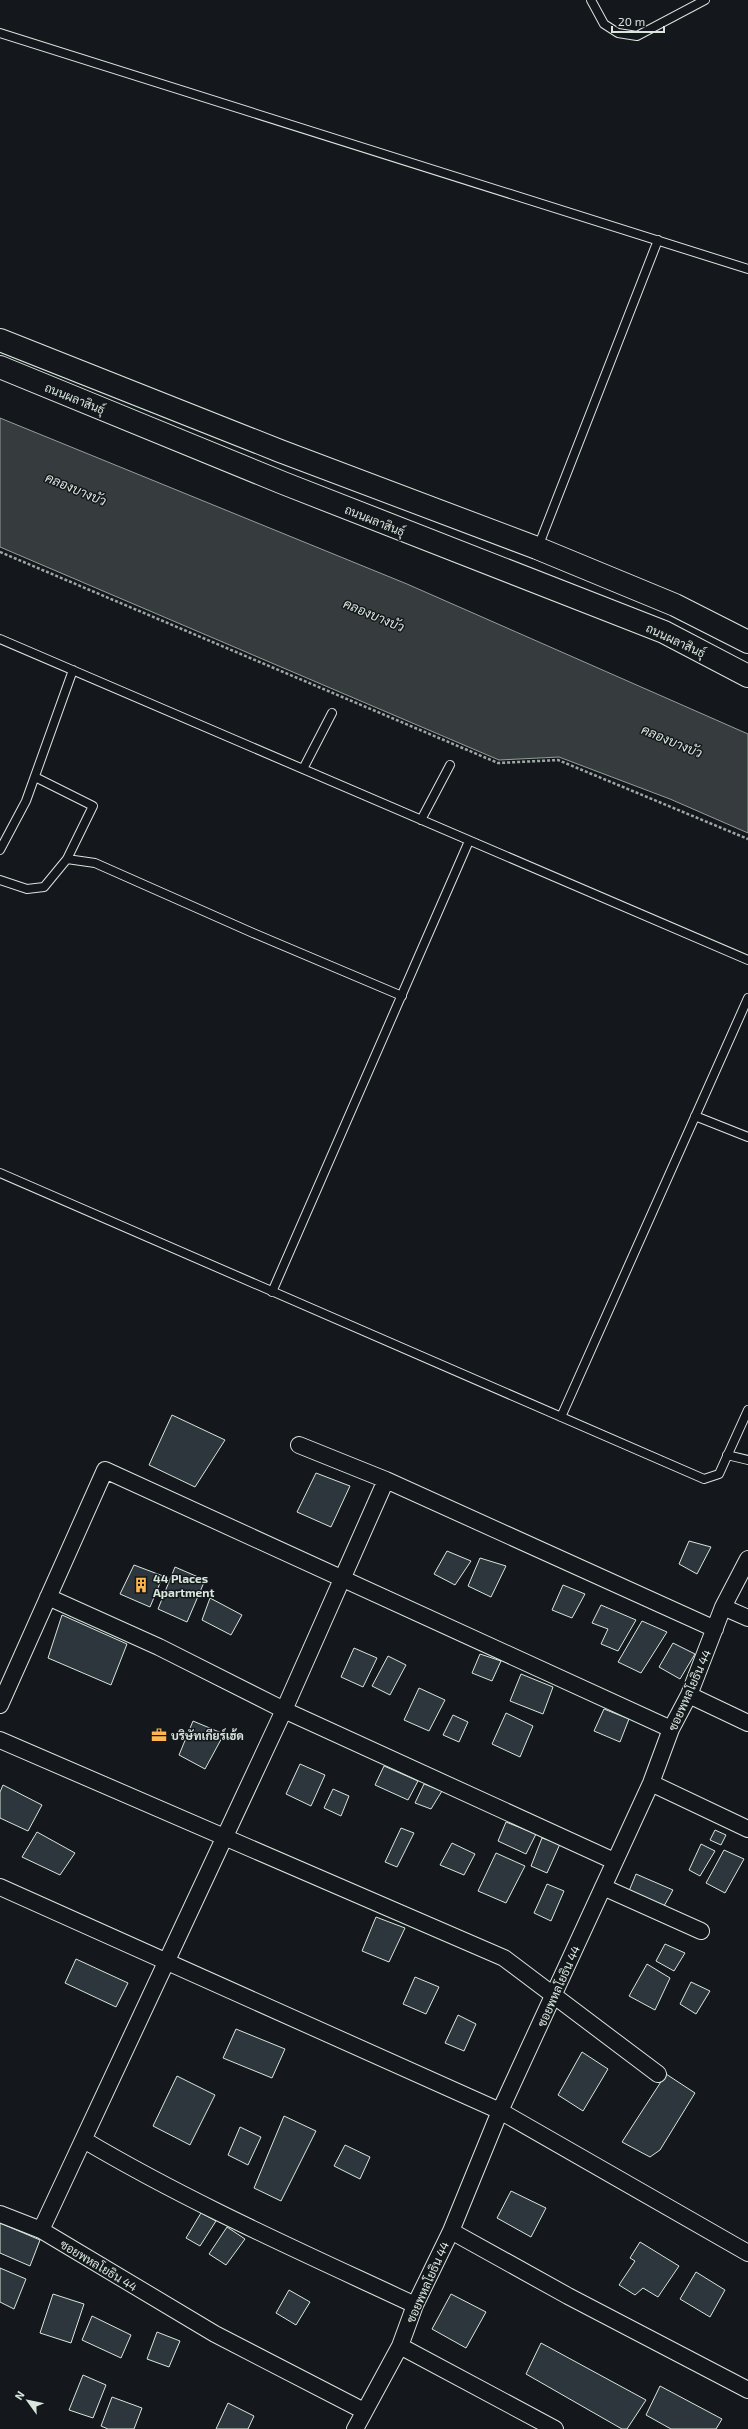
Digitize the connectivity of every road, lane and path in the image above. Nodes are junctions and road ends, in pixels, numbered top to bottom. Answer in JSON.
{"nodes":[{"id":1,"x":591,"y":0,"type":"edge"},
{"id":2,"x":705,"y":0,"type":"edge"},
{"id":3,"x":0,"y":33,"type":"edge"},
{"id":4,"x":658,"y":240,"type":"junction"},
{"id":5,"x":748,"y":269,"type":"edge"},
{"id":6,"x":0,"y":340,"type":"edge"},
{"id":7,"x":0,"y":368,"type":"edge"},
{"id":8,"x":537,"y":548,"type":"junction"},
{"id":9,"x":0,"y":552,"type":"edge"},
{"id":10,"x":526,"y":580,"type":"junction"},
{"id":11,"x":0,"y":638,"type":"edge"},
{"id":12,"x":748,"y":642,"type":"edge"},
{"id":13,"x":73,"y":670,"type":"junction"},
{"id":14,"x":748,"y":676,"type":"edge"},
{"id":15,"x":332,"y":713,"type":"dead end"},
{"id":16,"x":450,"y":765,"type":"dead end"},
{"id":17,"x":303,"y":769,"type":"junction"},
{"id":18,"x":35,"y":777,"type":"junction"},
{"id":19,"x":421,"y":820,"type":"junction"},
{"id":20,"x":748,"y":839,"type":"edge"},
{"id":21,"x":469,"y":841,"type":"junction"},
{"id":22,"x":0,"y":850,"type":"edge"},
{"id":23,"x":67,"y":859,"type":"junction"},
{"id":24,"x":0,"y":880,"type":"edge"},
{"id":25,"x":748,"y":960,"type":"edge"},
{"id":26,"x":402,"y":996,"type":"junction"},
{"id":27,"x":748,"y":998,"type":"edge"},
{"id":28,"x":696,"y":1116,"type":"junction"},
{"id":29,"x":748,"y":1137,"type":"edge"},
{"id":30,"x":0,"y":1173,"type":"edge"},
{"id":31,"x":272,"y":1292,"type":"junction"},
{"id":32,"x":748,"y":1410,"type":"edge"},
{"id":33,"x":561,"y":1417,"type":"junction"},
{"id":34,"x":299,"y":1445,"type":"dead end"},
{"id":35,"x":727,"y":1455,"type":"junction"},
{"id":36,"x":748,"y":1460,"type":"edge"},
{"id":37,"x":386,"y":1480,"type":"junction"},
{"id":38,"x":748,"y":1559,"type":"edge"},
{"id":39,"x":344,"y":1580,"type":"junction"},
{"id":40,"x":48,"y":1597,"type":"junction"},
{"id":41,"x":724,"y":1607,"type":"junction"},
{"id":42,"x":748,"y":1618,"type":"edge"},
{"id":43,"x":715,"y":1629,"type":"junction"},
{"id":44,"x":689,"y":1695,"type":"junction"},
{"id":45,"x":0,"y":1705,"type":"edge"},
{"id":46,"x":284,"y":1710,"type":"junction"},
{"id":47,"x":748,"y":1723,"type":"edge"},
{"id":48,"x":671,"y":1729,"type":"junction"},
{"id":49,"x":0,"y":1740,"type":"edge"},
{"id":50,"x":651,"y":1782,"type":"junction"},
{"id":51,"x":748,"y":1829,"type":"edge"},
{"id":52,"x":225,"y":1836,"type":"junction"},
{"id":53,"x":614,"y":1861,"type":"junction"},
{"id":54,"x":0,"y":1887,"type":"edge"},
{"id":55,"x":603,"y":1887,"type":"junction"},
{"id":56,"x":701,"y":1931,"type":"dead end"},
{"id":57,"x":165,"y":1961,"type":"junction"},
{"id":58,"x":555,"y":1994,"type":"junction"},
{"id":59,"x":658,"y":2074,"type":"dead end"},
{"id":60,"x":500,"y":2111,"type":"junction"},
{"id":61,"x":84,"y":2140,"type":"junction"},
{"id":62,"x":0,"y":2214,"type":"edge"},
{"id":63,"x":41,"y":2230,"type":"junction"},
{"id":64,"x":451,"y":2231,"type":"junction"},
{"id":65,"x":748,"y":2253,"type":"edge"},
{"id":66,"x":415,"y":2304,"type":"junction"},
{"id":67,"x":400,"y":2346,"type":"junction"},
{"id":68,"x":748,"y":2390,"type":"edge"},
{"id":69,"x":364,"y":2411,"type":"junction"},
{"id":70,"x":355,"y":2429,"type":"edge"},
{"id":71,"x":555,"y":2429,"type":"edge"}],
"edges":[{"from":1,"to":2,"type":"lane"},
{"from":3,"to":4,"type":"lane"},
{"from":4,"to":5,"type":"lane"},
{"from":4,"to":8,"type":"lane"},
{"from":6,"to":8,"type":"main road"},
{"from":7,"to":10,"type":"main road","name":"ถนนผลาสินธุ์"},
{"from":8,"to":10,"type":"main road"},
{"from":8,"to":12,"type":"main road"},
{"from":9,"to":20,"type":"path"},
{"from":10,"to":14,"type":"main road","name":"ถนนผลาสินธุ์"},
{"from":11,"to":13,"type":"lane"},
{"from":13,"to":17,"type":"lane"},
{"from":13,"to":18,"type":"lane"},
{"from":15,"to":17,"type":"lane"},
{"from":16,"to":19,"type":"lane"},
{"from":17,"to":19,"type":"lane"},
{"from":18,"to":22,"type":"lane"},
{"from":18,"to":23,"type":"lane"},
{"from":19,"to":21,"type":"lane"},
{"from":21,"to":25,"type":"lane"},
{"from":21,"to":26,"type":"lane"},
{"from":23,"to":24,"type":"lane"},
{"from":23,"to":26,"type":"lane"},
{"from":26,"to":31,"type":"lane"},
{"from":27,"to":28,"type":"lane"},
{"from":28,"to":29,"type":"lane"},
{"from":28,"to":33,"type":"lane"},
{"from":30,"to":31,"type":"lane"},
{"from":31,"to":33,"type":"lane"},
{"from":32,"to":35,"type":"lane"},
{"from":33,"to":35,"type":"lane"},
{"from":34,"to":37,"type":"street"},
{"from":35,"to":36,"type":"lane"},
{"from":37,"to":39,"type":"street"},
{"from":37,"to":43,"type":"street"},
{"from":38,"to":41,"type":"street","name":"ซอยพหลโยธิน 44"},
{"from":39,"to":40,"type":"street"},
{"from":39,"to":46,"type":"street"},
{"from":39,"to":48,"type":"street"},
{"from":40,"to":45,"type":"street"},
{"from":40,"to":46,"type":"street"},
{"from":41,"to":42,"type":"street"},
{"from":41,"to":43,"type":"street","name":"ซอยพหลโยธิน 44"},
{"from":43,"to":44,"type":"street","name":"ซอยพหลโยธิน 44"},
{"from":44,"to":47,"type":"street"},
{"from":44,"to":48,"type":"street","name":"ซอยพหลโยธิน 44"},
{"from":46,"to":52,"type":"street"},
{"from":46,"to":53,"type":"street"},
{"from":48,"to":50,"type":"street","name":"ซอยพหลโยธิน 44"},
{"from":49,"to":52,"type":"street"},
{"from":50,"to":51,"type":"street"},
{"from":50,"to":53,"type":"street","name":"ซอยพหลโยธิน 44"},
{"from":52,"to":57,"type":"street"},
{"from":52,"to":58,"type":"street"},
{"from":53,"to":55,"type":"street","name":"ซอยพหลโยธิน 44"},
{"from":54,"to":57,"type":"street"},
{"from":55,"to":56,"type":"street"},
{"from":55,"to":58,"type":"street","name":"ซอยพหลโยธิน 44"},
{"from":57,"to":60,"type":"street"},
{"from":57,"to":61,"type":"street"},
{"from":58,"to":59,"type":"street"},
{"from":58,"to":60,"type":"street","name":"ซอยพหลโยธิน 44"},
{"from":60,"to":64,"type":"street","name":"ซอยพหลโยธิน 44"},
{"from":60,"to":65,"type":"street"},
{"from":61,"to":63,"type":"street"},
{"from":61,"to":66,"type":"street"},
{"from":62,"to":63,"type":"street","name":"ซอยพหลโยธิน 44"},
{"from":63,"to":69,"type":"street","name":"ซอยพหลโยธิน 44"},
{"from":64,"to":66,"type":"street","name":"ซอยพหลโยธิน 44"},
{"from":64,"to":68,"type":"street"},
{"from":66,"to":67,"type":"street","name":"ซอยพหลโยธิน 44"},
{"from":67,"to":69,"type":"street","name":"ซอยพหลโยธิน 44"},
{"from":67,"to":71,"type":"street"},
{"from":69,"to":70,"type":"street","name":"ซอยพหลโยธิน 44"}]}
